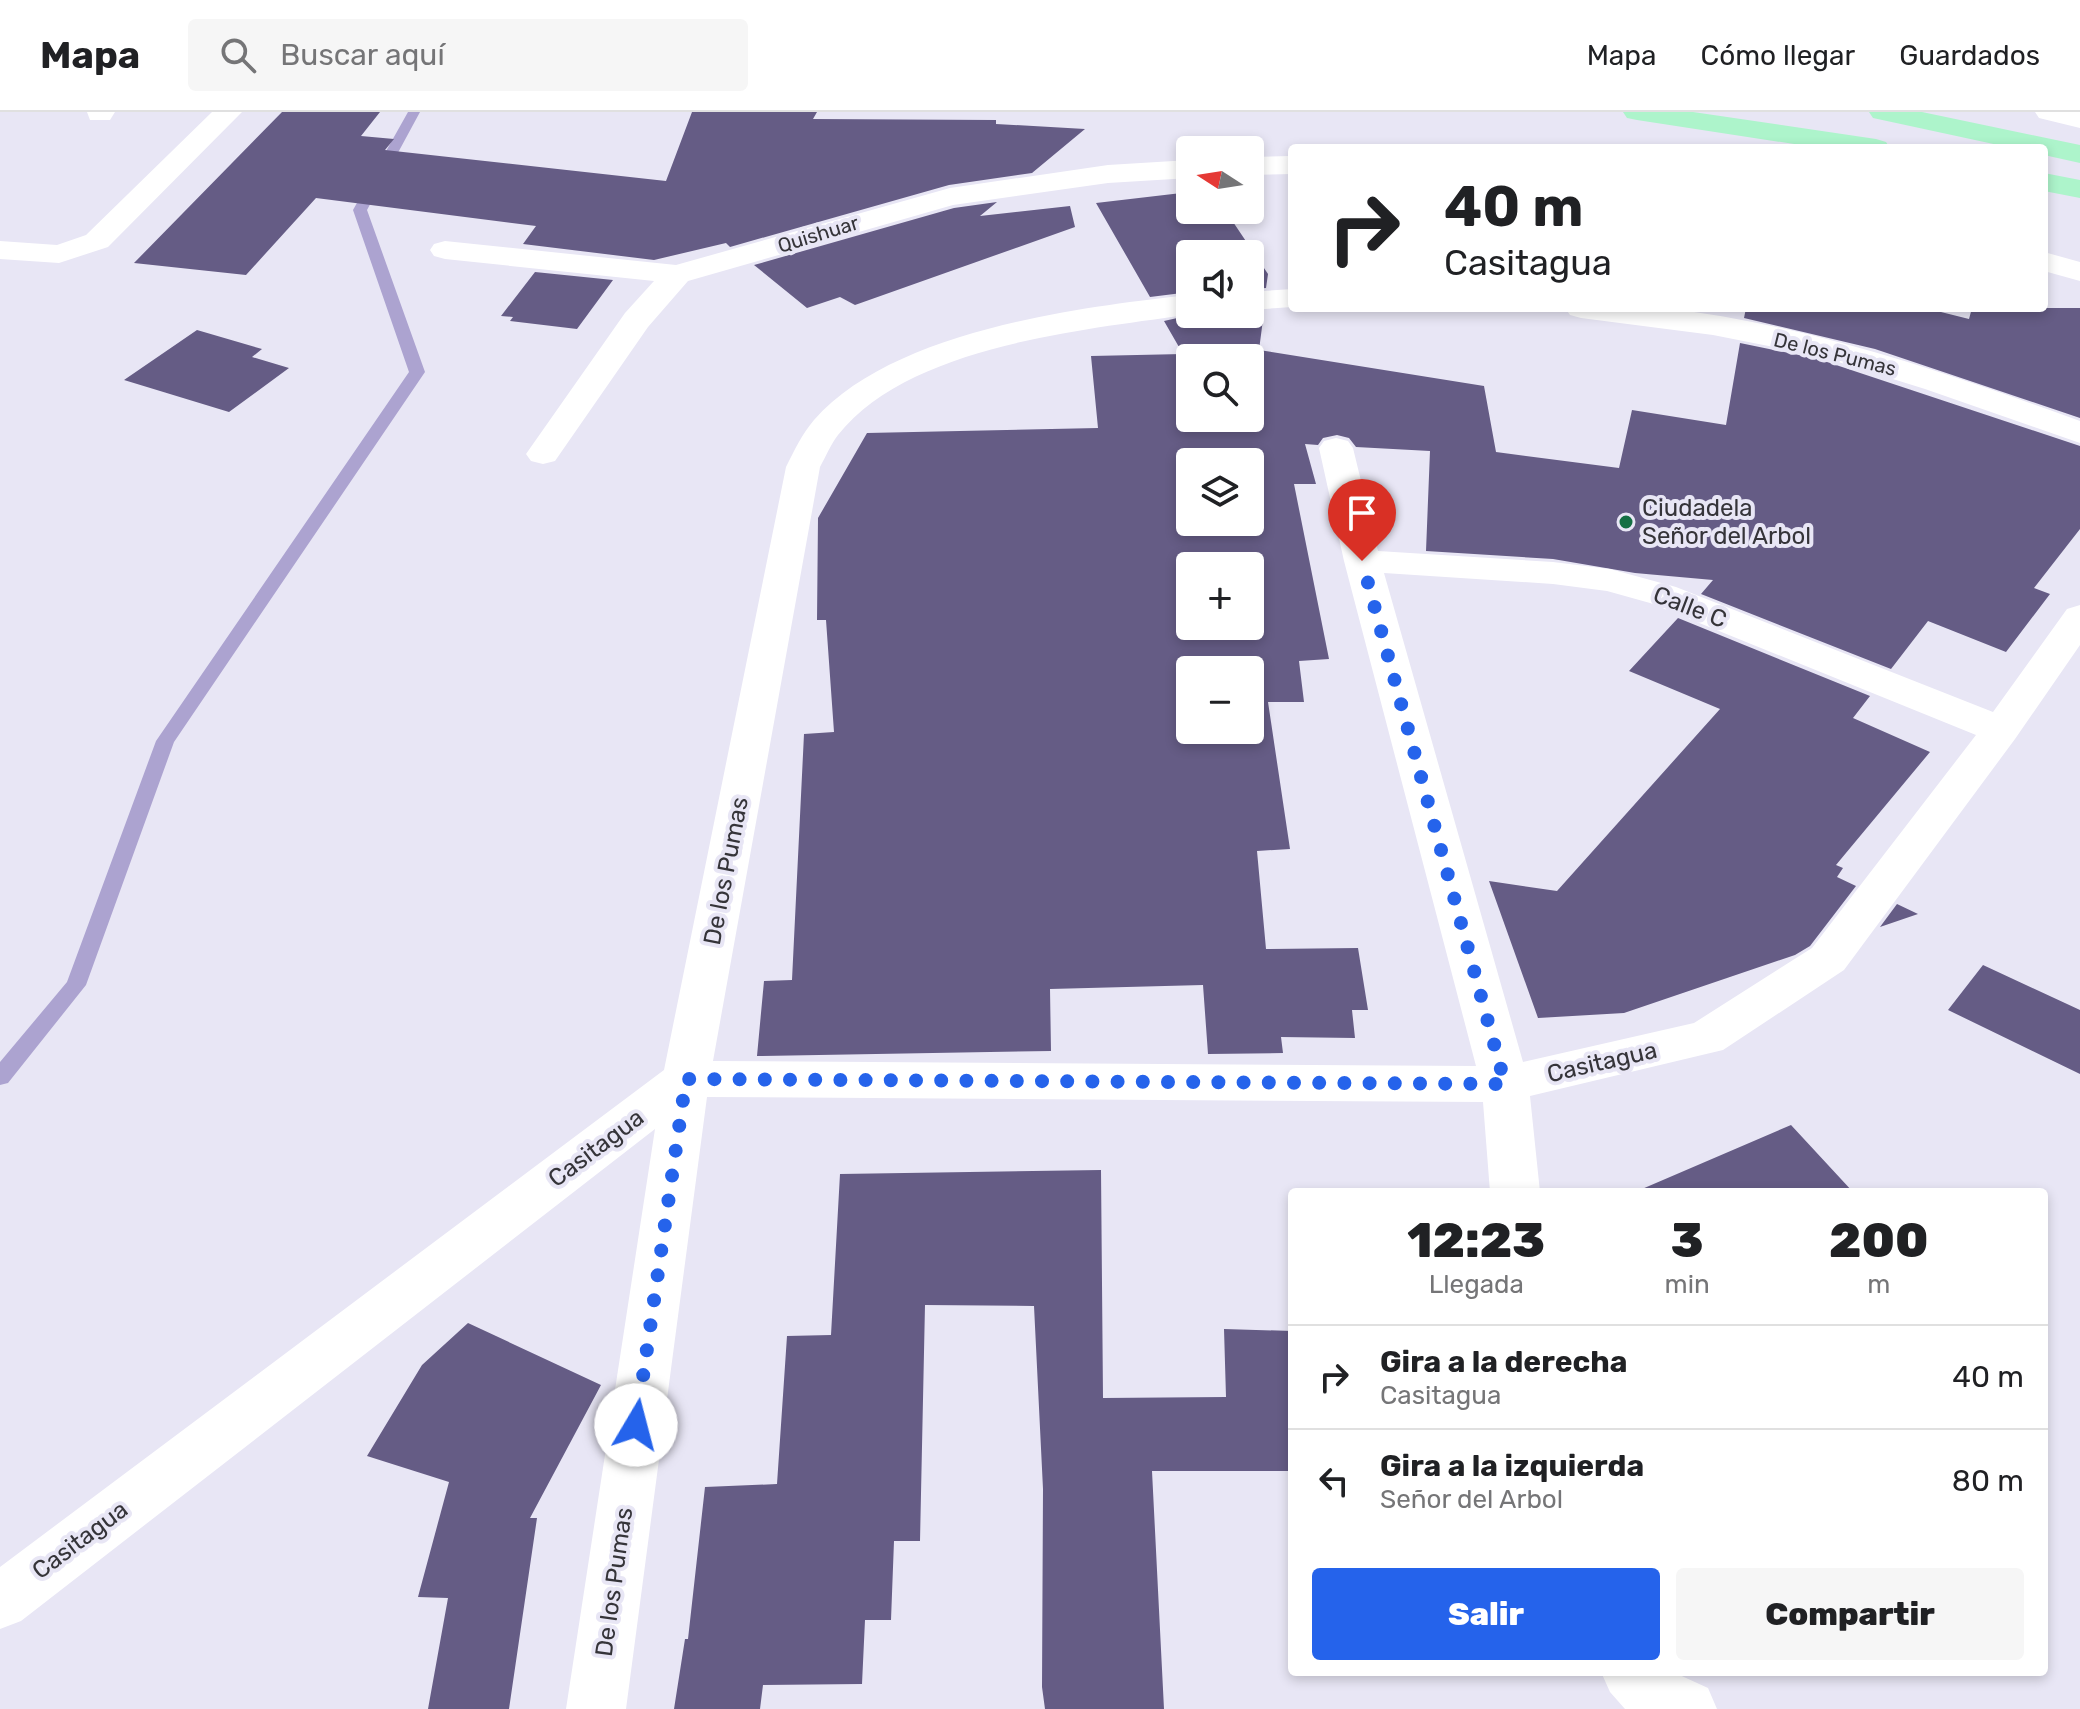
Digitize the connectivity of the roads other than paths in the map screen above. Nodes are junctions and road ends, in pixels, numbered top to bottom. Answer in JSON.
{"nodes":[{"id":1,"x":228,"y":112,"type":"edge"},
{"id":2,"x":1637,"y":112,"type":"edge"},
{"id":3,"x":1883,"y":112,"type":"edge"},
{"id":4,"x":2049,"y":112,"type":"edge"},
{"id":5,"x":2080,"y":120,"type":"edge"},
{"id":6,"x":1849,"y":144,"type":"edge"},
{"id":7,"x":2033,"y":144,"type":"edge"},
{"id":8,"x":2048,"y":147,"type":"edge"},
{"id":9,"x":2080,"y":154,"type":"edge"},
{"id":10,"x":1288,"y":165,"type":"edge"},
{"id":11,"x":1264,"y":166,"type":"edge"},
{"id":12,"x":1176,"y":170,"type":"edge"},
{"id":13,"x":2048,"y":183,"type":"edge"},
{"id":14,"x":2080,"y":189,"type":"edge"},
{"id":15,"x":0,"y":250,"type":"edge"},
{"id":16,"x":445,"y":250,"type":"dead end"},
{"id":17,"x":2048,"y":262,"type":"edge"},
{"id":18,"x":2080,"y":272,"type":"edge"},
{"id":19,"x":677,"y":274,"type":"junction"},
{"id":20,"x":1288,"y":298,"type":"edge"},
{"id":21,"x":1264,"y":300,"type":"edge"},
{"id":22,"x":1176,"y":307,"type":"edge"},
{"id":23,"x":1613,"y":312,"type":"edge"},
{"id":24,"x":2080,"y":433,"type":"edge"},
{"id":25,"x":1336,"y":448,"type":"dead end"},
{"id":26,"x":543,"y":454,"type":"dead end"},
{"id":27,"x":1362,"y":561,"type":"junction"},
{"id":28,"x":2080,"y":617,"type":"edge"},
{"id":29,"x":2001,"y":730,"type":"junction"},
{"id":30,"x":686,"y":1079,"type":"junction"},
{"id":31,"x":1505,"y":1084,"type":"junction"},
{"id":32,"x":1515,"y":1188,"type":"edge"},
{"id":33,"x":0,"y":1602,"type":"edge"},
{"id":34,"x":1635,"y":1676,"type":"edge"},
{"id":35,"x":596,"y":1709,"type":"edge"},
{"id":36,"x":1687,"y":1709,"type":"edge"}],
"edges":[{"from":1,"to":15,"type":"street"},
{"from":2,"to":6,"type":"main road"},
{"from":3,"to":7,"type":"main road"},
{"from":4,"to":5,"type":"street"},
{"from":8,"to":9,"type":"main road"},
{"from":10,"to":11,"type":"street"},
{"from":12,"to":19,"type":"street","name":"Quishuar"},
{"from":13,"to":14,"type":"main road"},
{"from":16,"to":19,"type":"street","name":"Quishuar"},
{"from":17,"to":18,"type":"street"},
{"from":19,"to":26,"type":"street"},
{"from":20,"to":21,"type":"street"},
{"from":22,"to":30,"type":"street","name":"De los Pumas"},
{"from":23,"to":24,"type":"street","name":"De los Pumas"},
{"from":25,"to":27,"type":"street"},
{"from":27,"to":29,"type":"street","name":"Calle C"},
{"from":27,"to":31,"type":"street"},
{"from":28,"to":29,"type":"street","name":"Casitagua"},
{"from":29,"to":31,"type":"street","name":"Casitagua"},
{"from":30,"to":31,"type":"street","name":"Casitagua"},
{"from":30,"to":33,"type":"street","name":"Casitagua"},
{"from":30,"to":35,"type":"street","name":"De los Pumas"},
{"from":31,"to":32,"type":"street"},
{"from":34,"to":36,"type":"street"}]}
